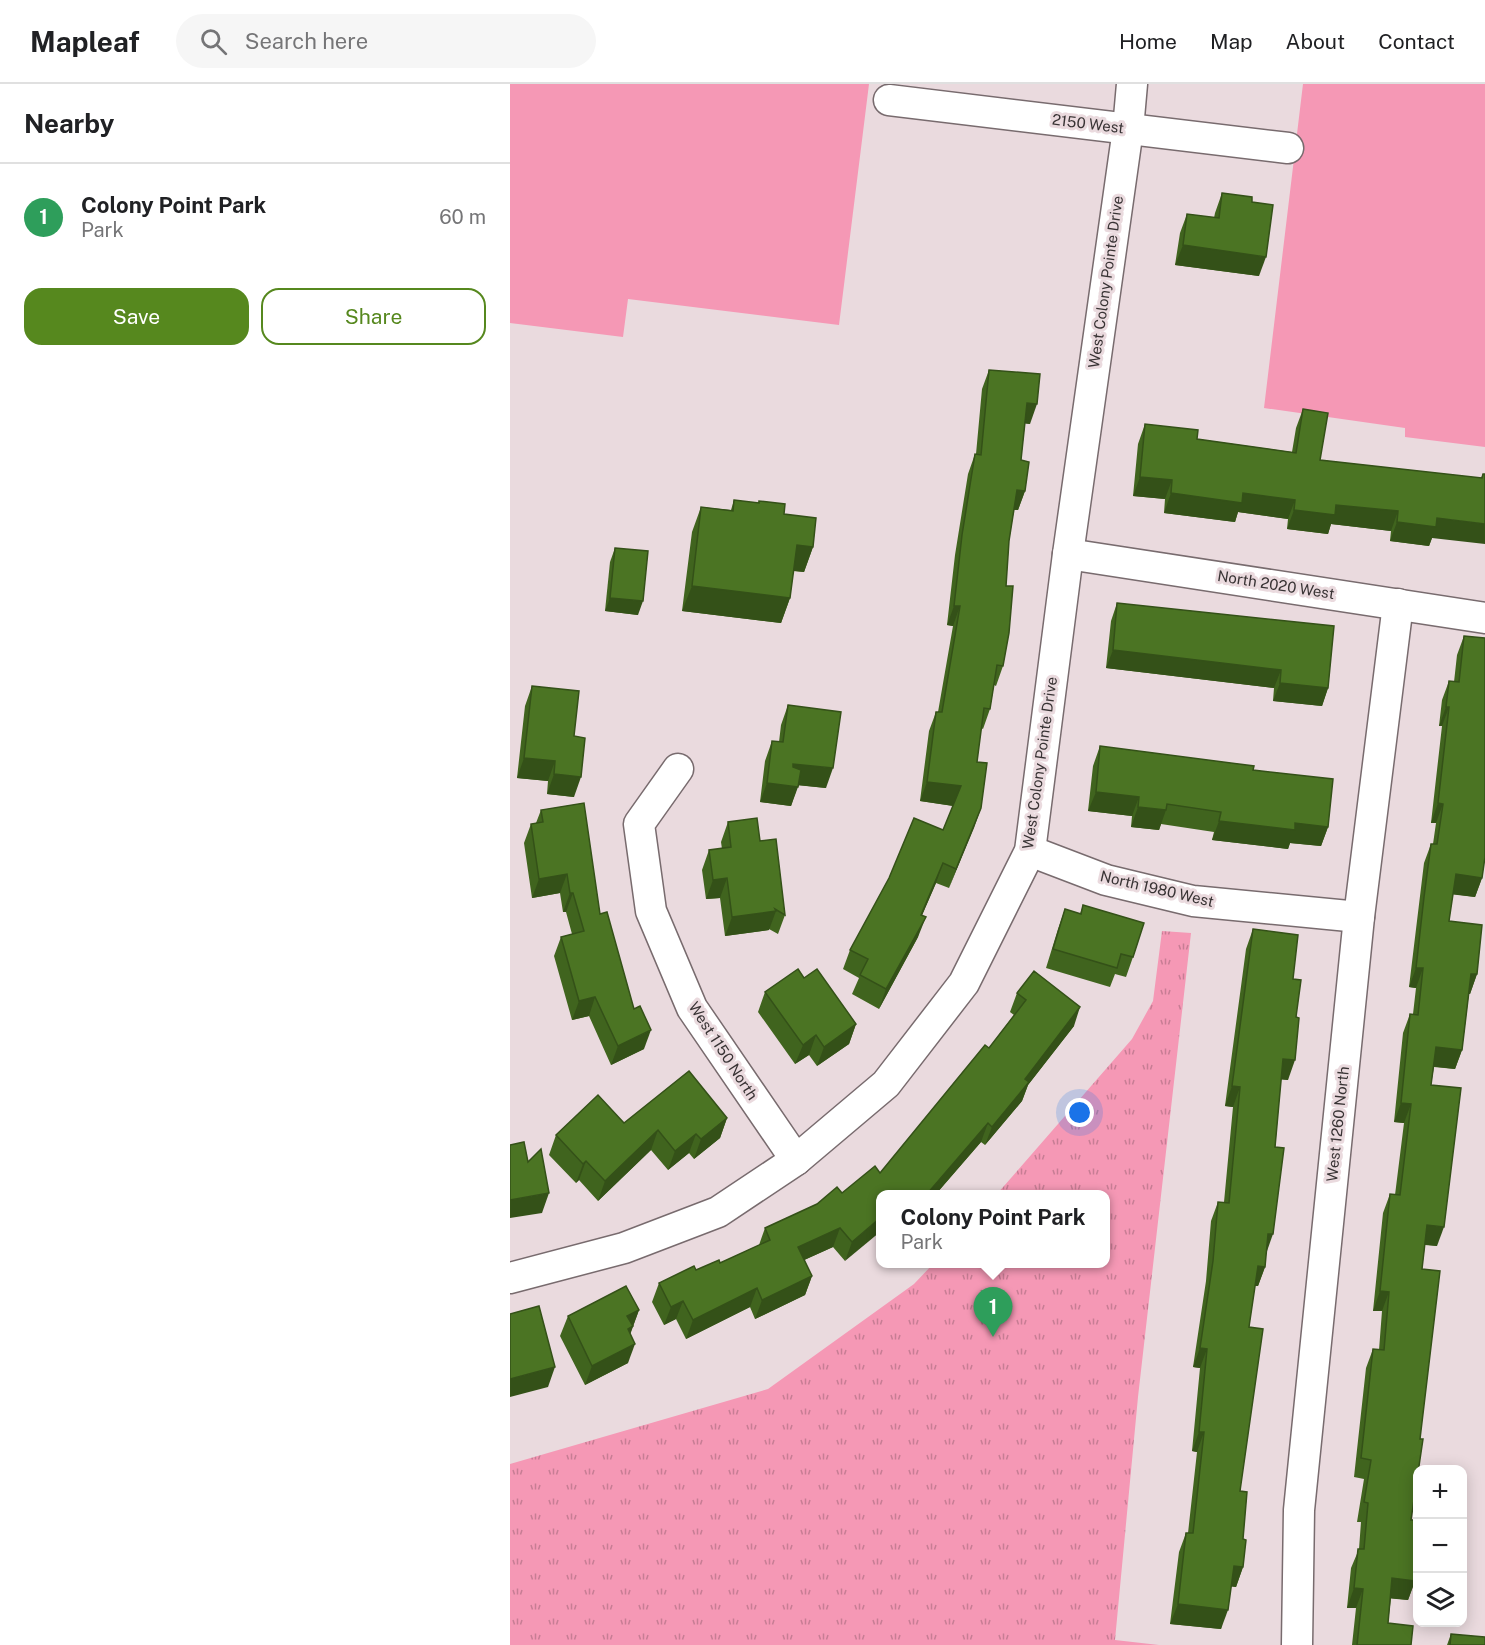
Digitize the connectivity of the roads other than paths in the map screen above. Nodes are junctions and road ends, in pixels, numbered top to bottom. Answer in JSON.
{"nodes":[{"id":1,"x":1132,"y":84,"type":"edge"},
{"id":2,"x":889,"y":100,"type":"dead end"},
{"id":3,"x":1128,"y":129,"type":"junction"},
{"id":4,"x":1288,"y":148,"type":"dead end"},
{"id":5,"x":1068,"y":554,"type":"junction"},
{"id":6,"x":1398,"y":604,"type":"junction"},
{"id":7,"x":1485,"y":618,"type":"edge"},
{"id":8,"x":678,"y":770,"type":"dead end"},
{"id":9,"x":1030,"y":851,"type":"junction"},
{"id":10,"x":1359,"y":917,"type":"junction"},
{"id":11,"x":796,"y":1160,"type":"junction"},
{"id":12,"x":510,"y":1278,"type":"edge"},
{"id":13,"x":1297,"y":1645,"type":"edge"}],
"edges":[{"from":1,"to":3,"type":"street","name":"West Colony Pointe Drive"},
{"from":2,"to":3,"type":"street","name":"2150 West"},
{"from":3,"to":4,"type":"street","name":"2150 West"},
{"from":3,"to":5,"type":"street","name":"West Colony Pointe Drive"},
{"from":5,"to":6,"type":"street","name":"North 2020 West"},
{"from":5,"to":9,"type":"street","name":"West Colony Pointe Drive"},
{"from":6,"to":7,"type":"street","name":"North 2020 West"},
{"from":6,"to":10,"type":"street","name":"West 1260 North"},
{"from":8,"to":11,"type":"street","name":"West 1150 North"},
{"from":9,"to":10,"type":"street","name":"North 1980 West"},
{"from":9,"to":11,"type":"street","name":"West Colony Pointe Drive"},
{"from":10,"to":13,"type":"street","name":"West 1260 North"},
{"from":11,"to":12,"type":"street","name":"West Colony Pointe Drive"}]}
